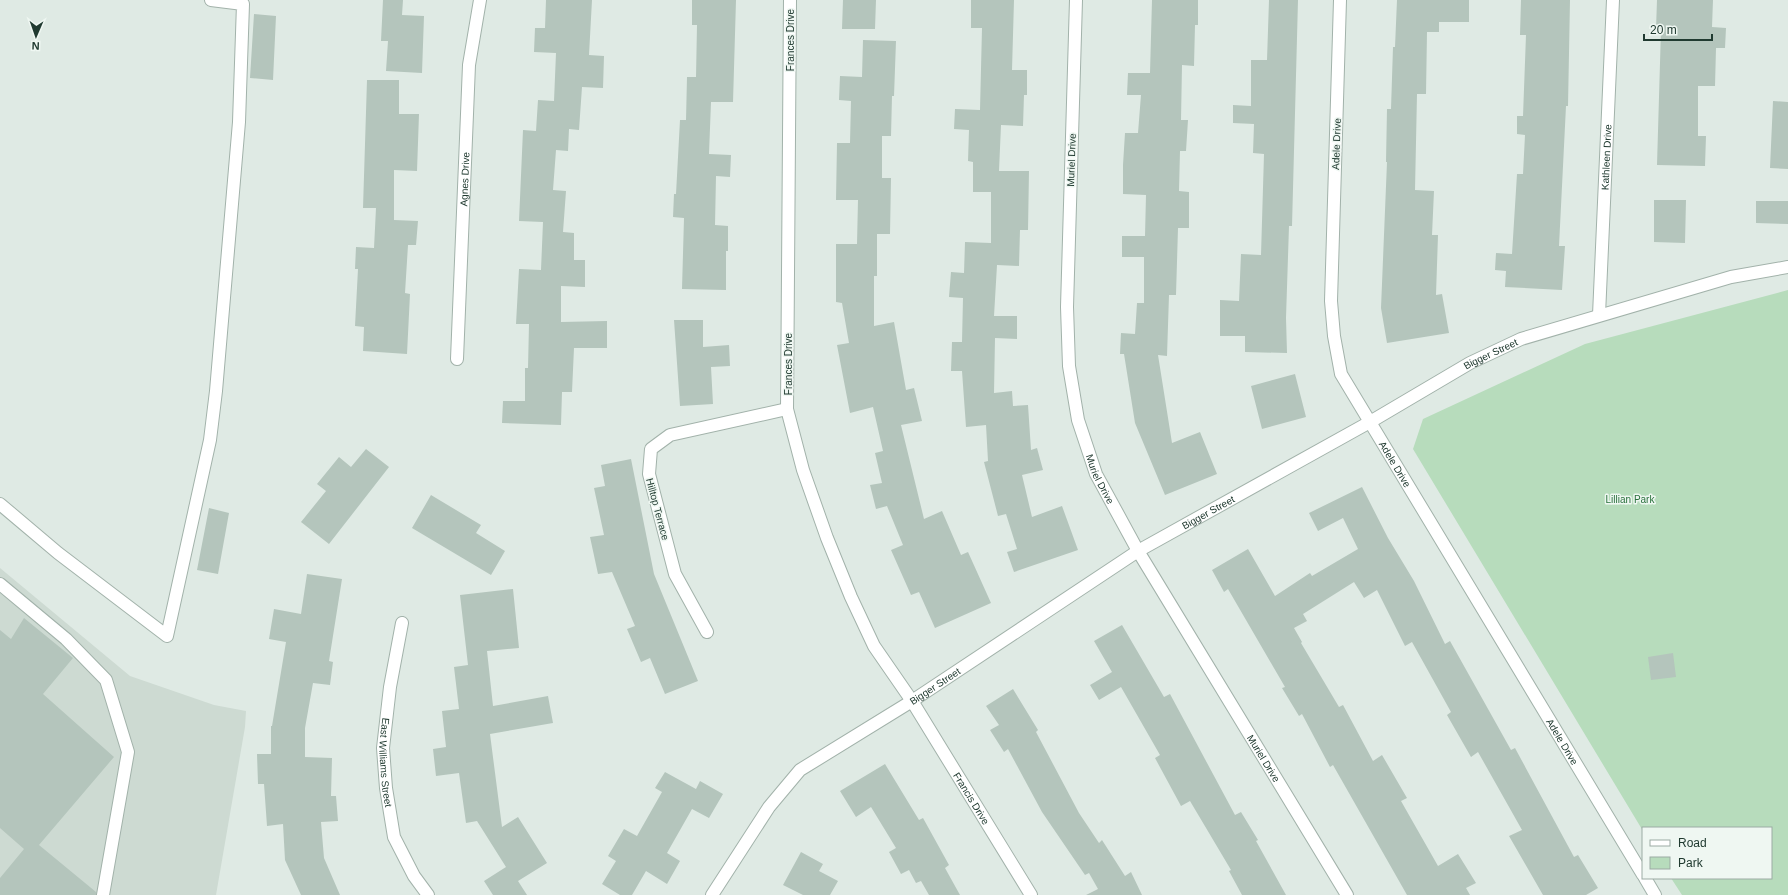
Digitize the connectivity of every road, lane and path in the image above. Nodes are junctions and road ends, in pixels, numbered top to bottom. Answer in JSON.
{"nodes":[{"id":1,"x":211,"y":0,"type":"edge"},
{"id":2,"x":480,"y":0,"type":"edge"},
{"id":3,"x":790,"y":0,"type":"edge"},
{"id":4,"x":1076,"y":0,"type":"edge"},
{"id":5,"x":1340,"y":0,"type":"edge"},
{"id":6,"x":1613,"y":0,"type":"edge"},
{"id":7,"x":1788,"y":267,"type":"edge"},
{"id":8,"x":1599,"y":315,"type":"junction"},
{"id":9,"x":457,"y":359,"type":"dead end"},
{"id":10,"x":787,"y":409,"type":"junction"},
{"id":11,"x":1370,"y":422,"type":"junction"},
{"id":12,"x":0,"y":504,"type":"edge"},
{"id":13,"x":1138,"y":551,"type":"junction"},
{"id":14,"x":0,"y":584,"type":"edge"},
{"id":15,"x":402,"y":623,"type":"dead end"},
{"id":16,"x":707,"y":632,"type":"dead end"},
{"id":17,"x":912,"y":701,"type":"junction"},
{"id":18,"x":1642,"y":873,"type":"edge"},
{"id":19,"x":1646,"y":879,"type":"edge"},
{"id":20,"x":103,"y":895,"type":"edge"},
{"id":21,"x":428,"y":895,"type":"edge"},
{"id":22,"x":712,"y":895,"type":"edge"},
{"id":23,"x":1031,"y":895,"type":"edge"},
{"id":24,"x":1347,"y":895,"type":"edge"},
{"id":25,"x":1655,"y":895,"type":"edge"}],
"edges":[{"from":1,"to":12,"type":"street"},
{"from":2,"to":9,"type":"street","name":"Agnes Drive"},
{"from":3,"to":10,"type":"street","name":"Frances Drive"},
{"from":4,"to":13,"type":"street","name":"Muriel Drive"},
{"from":5,"to":11,"type":"street","name":"Adele Drive"},
{"from":6,"to":8,"type":"street","name":"Kathleen Drive"},
{"from":7,"to":8,"type":"street","name":"Bigger Street"},
{"from":8,"to":11,"type":"street","name":"Bigger Street"},
{"from":10,"to":16,"type":"street","name":"Hilltop Terrace"},
{"from":10,"to":17,"type":"street","name":"Frances Drive"},
{"from":11,"to":13,"type":"street","name":"Bigger Street"},
{"from":11,"to":18,"type":"street","name":"Adele Drive"},
{"from":13,"to":17,"type":"street","name":"Bigger Street"},
{"from":13,"to":24,"type":"street","name":"Muriel Drive"},
{"from":14,"to":20,"type":"street"},
{"from":15,"to":21,"type":"street","name":"East Williams Street"},
{"from":17,"to":22,"type":"street","name":"Bigger Street"},
{"from":17,"to":23,"type":"street","name":"Francis Drive"},
{"from":19,"to":25,"type":"street"}]}
